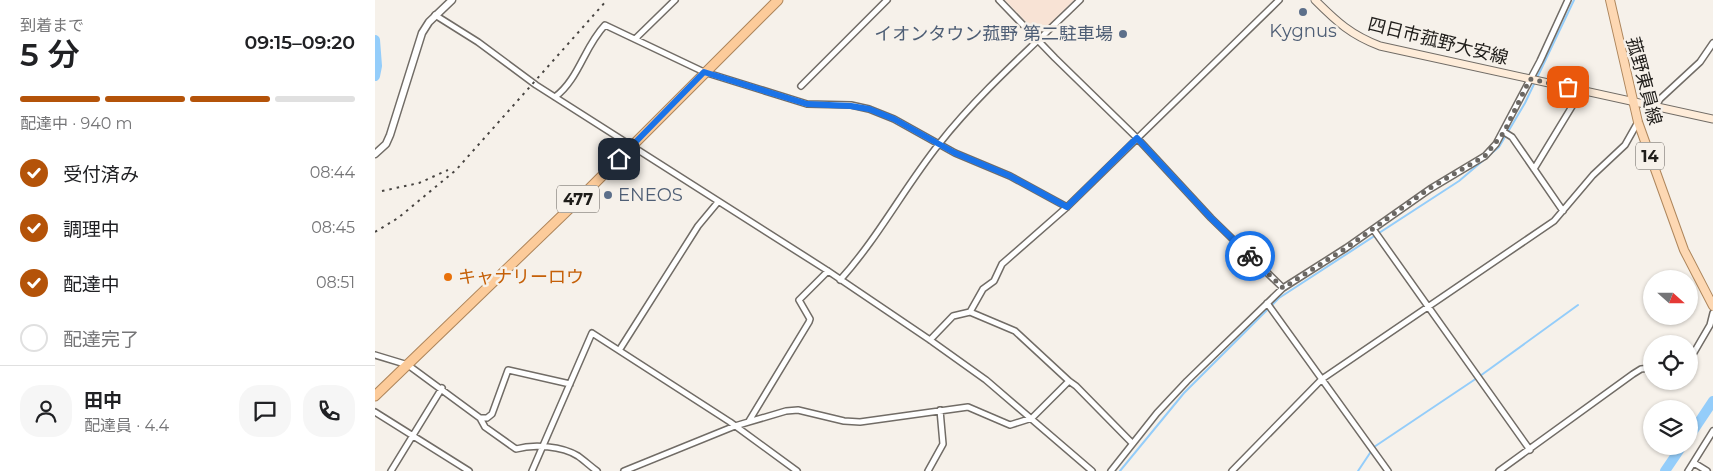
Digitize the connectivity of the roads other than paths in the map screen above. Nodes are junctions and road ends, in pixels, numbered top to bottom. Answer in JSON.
{"nodes":[{"id":1,"x":452,"y":0,"type":"edge"},
{"id":2,"x":675,"y":0,"type":"edge"},
{"id":3,"x":778,"y":0,"type":"edge"},
{"id":4,"x":887,"y":0,"type":"edge"},
{"id":5,"x":999,"y":0,"type":"edge"},
{"id":6,"x":1080,"y":0,"type":"edge"},
{"id":7,"x":1279,"y":0,"type":"edge"},
{"id":8,"x":1315,"y":0,"type":"edge"},
{"id":9,"x":1568,"y":0,"type":"edge"},
{"id":10,"x":1609,"y":0,"type":"edge"},
{"id":11,"x":435,"y":15,"type":"junction"},
{"id":12,"x":635,"y":39,"type":"junction"},
{"id":13,"x":1038,"y":41,"type":"junction"},
{"id":14,"x":1713,"y":43,"type":"edge"},
{"id":15,"x":704,"y":72,"type":"junction"},
{"id":16,"x":1534,"y":80,"type":"junction"},
{"id":17,"x":801,"y":86,"type":"dead end"},
{"id":18,"x":1582,"y":90,"type":"junction"},
{"id":19,"x":555,"y":97,"type":"junction"},
{"id":20,"x":1631,"y":101,"type":"junction"},
{"id":21,"x":1656,"y":106,"type":"junction"},
{"id":22,"x":1713,"y":119,"type":"edge"},
{"id":23,"x":1638,"y":122,"type":"junction"},
{"id":24,"x":1504,"y":132,"type":"junction"},
{"id":25,"x":1137,"y":138,"type":"junction"},
{"id":26,"x":938,"y":144,"type":"junction"},
{"id":27,"x":631,"y":146,"type":"junction"},
{"id":28,"x":375,"y":154,"type":"edge"},
{"id":29,"x":1534,"y":169,"type":"junction"},
{"id":30,"x":718,"y":202,"type":"junction"},
{"id":31,"x":1067,"y":207,"type":"junction"},
{"id":32,"x":1563,"y":211,"type":"junction"},
{"id":33,"x":1374,"y":230,"type":"junction"},
{"id":34,"x":828,"y":272,"type":"junction"},
{"id":35,"x":840,"y":280,"type":"junction"},
{"id":36,"x":1283,"y":288,"type":"junction"},
{"id":37,"x":1267,"y":304,"type":"junction"},
{"id":38,"x":1713,"y":306,"type":"edge"},
{"id":39,"x":1427,"y":307,"type":"junction"},
{"id":40,"x":970,"y":312,"type":"junction"},
{"id":41,"x":1713,"y":313,"type":"edge"},
{"id":42,"x":930,"y":340,"type":"junction"},
{"id":43,"x":1698,"y":346,"type":"edge"},
{"id":44,"x":619,"y":349,"type":"junction"},
{"id":45,"x":375,"y":356,"type":"edge"},
{"id":46,"x":408,"y":365,"type":"junction"},
{"id":47,"x":1643,"y":370,"type":"edge"},
{"id":48,"x":1321,"y":378,"type":"junction"},
{"id":49,"x":1069,"y":381,"type":"junction"},
{"id":50,"x":570,"y":384,"type":"junction"},
{"id":51,"x":442,"y":388,"type":"junction"},
{"id":52,"x":375,"y":396,"type":"edge"},
{"id":53,"x":940,"y":410,"type":"junction"},
{"id":54,"x":375,"y":412,"type":"edge"},
{"id":55,"x":480,"y":418,"type":"junction"},
{"id":56,"x":1032,"y":418,"type":"junction"},
{"id":57,"x":748,"y":422,"type":"junction"},
{"id":58,"x":735,"y":426,"type":"junction"},
{"id":59,"x":1713,"y":431,"type":"edge"},
{"id":60,"x":413,"y":436,"type":"junction"},
{"id":61,"x":1132,"y":443,"type":"junction"},
{"id":62,"x":542,"y":447,"type":"junction"},
{"id":63,"x":1530,"y":450,"type":"junction"},
{"id":64,"x":1694,"y":463,"type":"junction"},
{"id":65,"x":640,"y":468,"type":"edge"},
{"id":66,"x":391,"y":471,"type":"edge"},
{"id":67,"x":469,"y":471,"type":"edge"},
{"id":68,"x":532,"y":471,"type":"edge"},
{"id":69,"x":597,"y":471,"type":"edge"},
{"id":70,"x":624,"y":471,"type":"edge"},
{"id":71,"x":797,"y":471,"type":"edge"},
{"id":72,"x":928,"y":471,"type":"edge"},
{"id":73,"x":1092,"y":471,"type":"edge"},
{"id":74,"x":1111,"y":471,"type":"edge"},
{"id":75,"x":1232,"y":471,"type":"edge"},
{"id":76,"x":1388,"y":471,"type":"edge"},
{"id":77,"x":1499,"y":471,"type":"edge"},
{"id":78,"x":1688,"y":471,"type":"edge"},
{"id":79,"x":1707,"y":471,"type":"edge"}],
"edges":[{"from":1,"to":11,"type":"street"},
{"from":2,"to":12,"type":"street"},
{"from":3,"to":15,"type":"highway","number":"477"},
{"from":4,"to":17,"type":"street"},
{"from":5,"to":13,"type":"street"},
{"from":6,"to":13,"type":"street"},
{"from":7,"to":25,"type":"street"},
{"from":8,"to":16,"type":"main road","name":"四日市菰野大安線"},
{"from":9,"to":16,"type":"street"},
{"from":10,"to":20,"type":"main road","name":"菰野東員線","number":"14"},
{"from":11,"to":19,"type":"street"},
{"from":11,"to":28,"type":"street"},
{"from":12,"to":15,"type":"street"},
{"from":12,"to":19,"type":"street"},
{"from":13,"to":25,"type":"street"},
{"from":13,"to":26,"type":"street"},
{"from":14,"to":21,"type":"street"},
{"from":15,"to":26,"type":"street"},
{"from":15,"to":27,"type":"highway","number":"477"},
{"from":16,"to":18,"type":"main road","name":"四日市菰野大安線"},
{"from":16,"to":24,"type":"street"},
{"from":18,"to":20,"type":"main road","name":"四日市菰野大安線"},
{"from":18,"to":29,"type":"street"},
{"from":19,"to":27,"type":"street"},
{"from":20,"to":21,"type":"main road","name":"四日市菰野大安線"},
{"from":20,"to":23,"type":"main road","name":"菰野東員線","number":"14"},
{"from":21,"to":22,"type":"main road","name":"四日市菰野大安線"},
{"from":23,"to":32,"type":"street"},
{"from":23,"to":38,"type":"main road","name":"菰野東員線","number":"14"},
{"from":24,"to":29,"type":"street"},
{"from":24,"to":33,"type":"street"},
{"from":25,"to":31,"type":"street"},
{"from":25,"to":36,"type":"street"},
{"from":26,"to":31,"type":"street"},
{"from":26,"to":35,"type":"street"},
{"from":27,"to":30,"type":"street"},
{"from":27,"to":46,"type":"highway","number":"477"},
{"from":29,"to":32,"type":"street"},
{"from":30,"to":34,"type":"street"},
{"from":30,"to":44,"type":"street"},
{"from":31,"to":40,"type":"street"},
{"from":32,"to":39,"type":"street"},
{"from":33,"to":36,"type":"street"},
{"from":33,"to":39,"type":"street"},
{"from":34,"to":35,"type":"street"},
{"from":34,"to":57,"type":"street"},
{"from":35,"to":42,"type":"street"},
{"from":36,"to":37,"type":"street"},
{"from":37,"to":48,"type":"street"},
{"from":37,"to":61,"type":"street"},
{"from":39,"to":48,"type":"street"},
{"from":39,"to":63,"type":"street"},
{"from":40,"to":42,"type":"street"},
{"from":40,"to":49,"type":"street"},
{"from":41,"to":43,"type":"street"},
{"from":42,"to":56,"type":"street"},
{"from":44,"to":50,"type":"street"},
{"from":44,"to":58,"type":"street"},
{"from":45,"to":46,"type":"street"},
{"from":46,"to":51,"type":"street"},
{"from":46,"to":52,"type":"highway","number":"477"},
{"from":47,"to":63,"type":"street"},
{"from":48,"to":75,"type":"street"},
{"from":48,"to":76,"type":"street"},
{"from":49,"to":56,"type":"street"},
{"from":49,"to":61,"type":"street"},
{"from":50,"to":55,"type":"street"},
{"from":50,"to":62,"type":"street"},
{"from":51,"to":55,"type":"street"},
{"from":51,"to":60,"type":"street"},
{"from":53,"to":56,"type":"street"},
{"from":53,"to":57,"type":"street"},
{"from":53,"to":72,"type":"street"},
{"from":54,"to":60,"type":"street"},
{"from":55,"to":62,"type":"street"},
{"from":56,"to":73,"type":"street"},
{"from":57,"to":58,"type":"street"},
{"from":58,"to":65,"type":"street"},
{"from":58,"to":71,"type":"street"},
{"from":59,"to":64,"type":"street"},
{"from":60,"to":66,"type":"street"},
{"from":60,"to":67,"type":"street"},
{"from":61,"to":74,"type":"street"},
{"from":62,"to":68,"type":"street"},
{"from":62,"to":69,"type":"street"},
{"from":63,"to":77,"type":"street"},
{"from":64,"to":78,"type":"street"},
{"from":64,"to":79,"type":"street"},
{"from":65,"to":70,"type":"street"}]}
